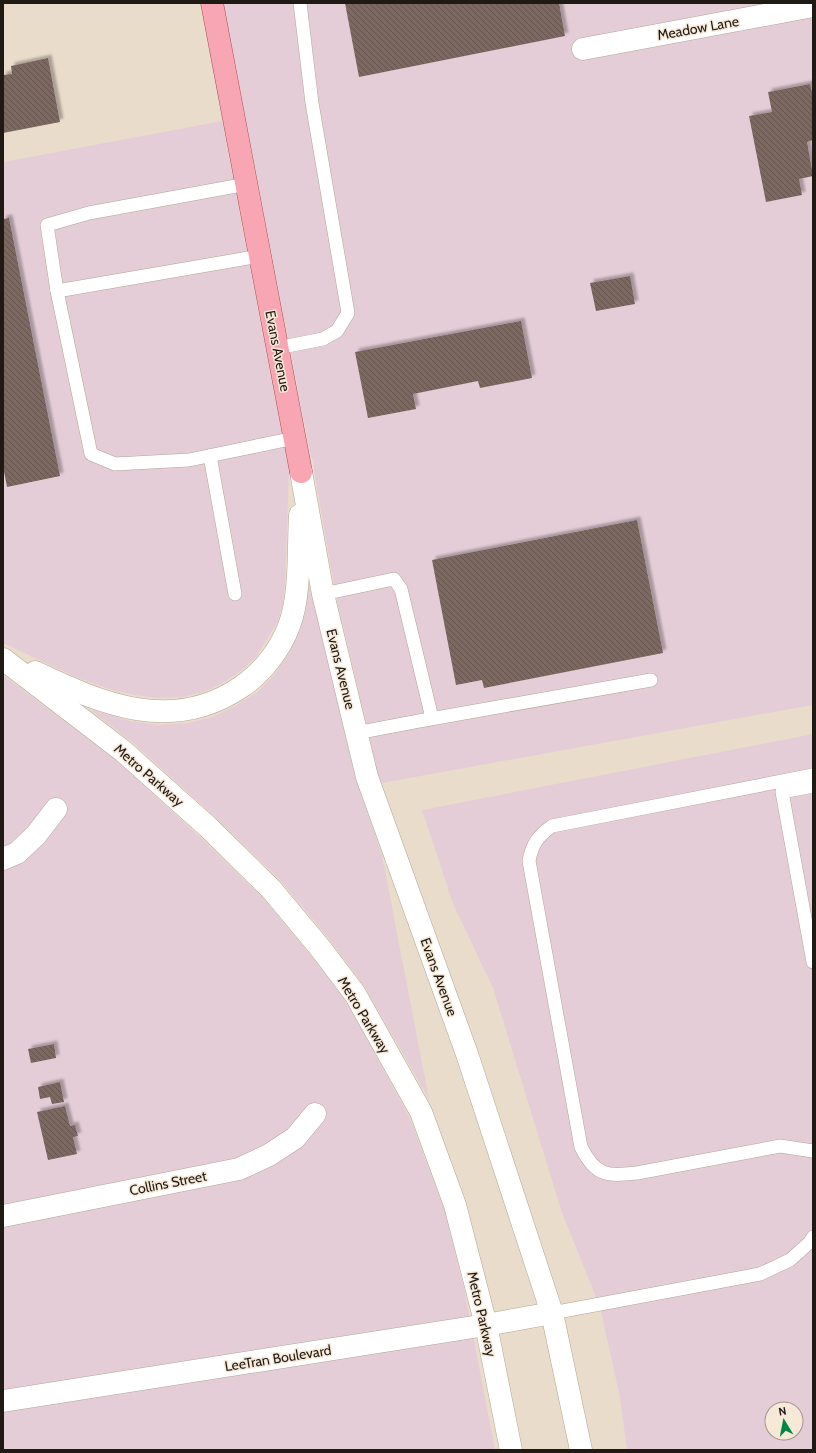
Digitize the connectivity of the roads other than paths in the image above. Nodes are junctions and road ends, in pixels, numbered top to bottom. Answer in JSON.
{"nodes":[{"id":1,"x":212,"y":3,"type":"edge"},
{"id":2,"x":300,"y":3,"type":"edge"},
{"id":3,"x":813,"y":6,"type":"edge"},
{"id":4,"x":583,"y":49,"type":"dead end"},
{"id":5,"x":246,"y":184,"type":"junction"},
{"id":6,"x":260,"y":256,"type":"junction"},
{"id":7,"x":57,"y":291,"type":"junction"},
{"id":8,"x":277,"y":348,"type":"junction"},
{"id":9,"x":295,"y":438,"type":"junction"},
{"id":10,"x":210,"y":456,"type":"junction"},
{"id":11,"x":301,"y":472,"type":"junction"},
{"id":12,"x":235,"y":594,"type":"dead end"},
{"id":13,"x":323,"y":594,"type":"junction"},
{"id":14,"x":3,"y":658,"type":"edge"},
{"id":15,"x":652,"y":680,"type":"dead end"},
{"id":16,"x":432,"y":718,"type":"junction"},
{"id":17,"x":356,"y":733,"type":"junction"},
{"id":18,"x":813,"y":775,"type":"edge"},
{"id":19,"x":813,"y":786,"type":"edge"},
{"id":20,"x":56,"y":809,"type":"dead end"},
{"id":21,"x":3,"y":859,"type":"edge"},
{"id":22,"x":813,"y":962,"type":"edge"},
{"id":23,"x":316,"y":1114,"type":"dead end"},
{"id":24,"x":813,"y":1152,"type":"edge"},
{"id":25,"x":3,"y":1216,"type":"edge"},
{"id":26,"x":813,"y":1237,"type":"edge"},
{"id":27,"x":552,"y":1313,"type":"junction"},
{"id":28,"x":486,"y":1326,"type":"junction"},
{"id":29,"x":3,"y":1401,"type":"edge"},
{"id":30,"x":511,"y":1450,"type":"edge"},
{"id":31,"x":580,"y":1450,"type":"edge"}],
"edges":[{"from":1,"to":5,"type":"main road","name":"Evans Avenue"},
{"from":2,"to":8,"type":"lane"},
{"from":3,"to":4,"type":"main road","name":"Meadow Lane"},
{"from":5,"to":6,"type":"main road","name":"Evans Avenue"},
{"from":5,"to":7,"type":"lane"},
{"from":6,"to":7,"type":"lane"},
{"from":6,"to":8,"type":"main road","name":"Evans Avenue"},
{"from":7,"to":10,"type":"lane"},
{"from":8,"to":9,"type":"main road","name":"Evans Avenue"},
{"from":9,"to":10,"type":"lane"},
{"from":9,"to":11,"type":"main road","name":"Evans Avenue"},
{"from":10,"to":12,"type":"lane"},
{"from":11,"to":13,"type":"main road","name":"Evans Avenue"},
{"from":11,"to":14,"type":"main road"},
{"from":13,"to":16,"type":"lane"},
{"from":13,"to":17,"type":"main road","name":"Evans Avenue"},
{"from":14,"to":28,"type":"main road","name":"Metro Parkway"},
{"from":15,"to":16,"type":"lane"},
{"from":16,"to":17,"type":"lane"},
{"from":17,"to":27,"type":"main road","name":"Evans Avenue"},
{"from":18,"to":24,"type":"lane"},
{"from":19,"to":22,"type":"lane"},
{"from":20,"to":21,"type":"main road"},
{"from":23,"to":25,"type":"main road","name":"Collins Street"},
{"from":26,"to":27,"type":"lane"},
{"from":27,"to":28,"type":"main road","name":"LeeTran Boulevard"},
{"from":27,"to":31,"type":"main road"},
{"from":28,"to":29,"type":"main road","name":"LeeTran Boulevard"},
{"from":28,"to":30,"type":"main road","name":"Metro Parkway"}]}
